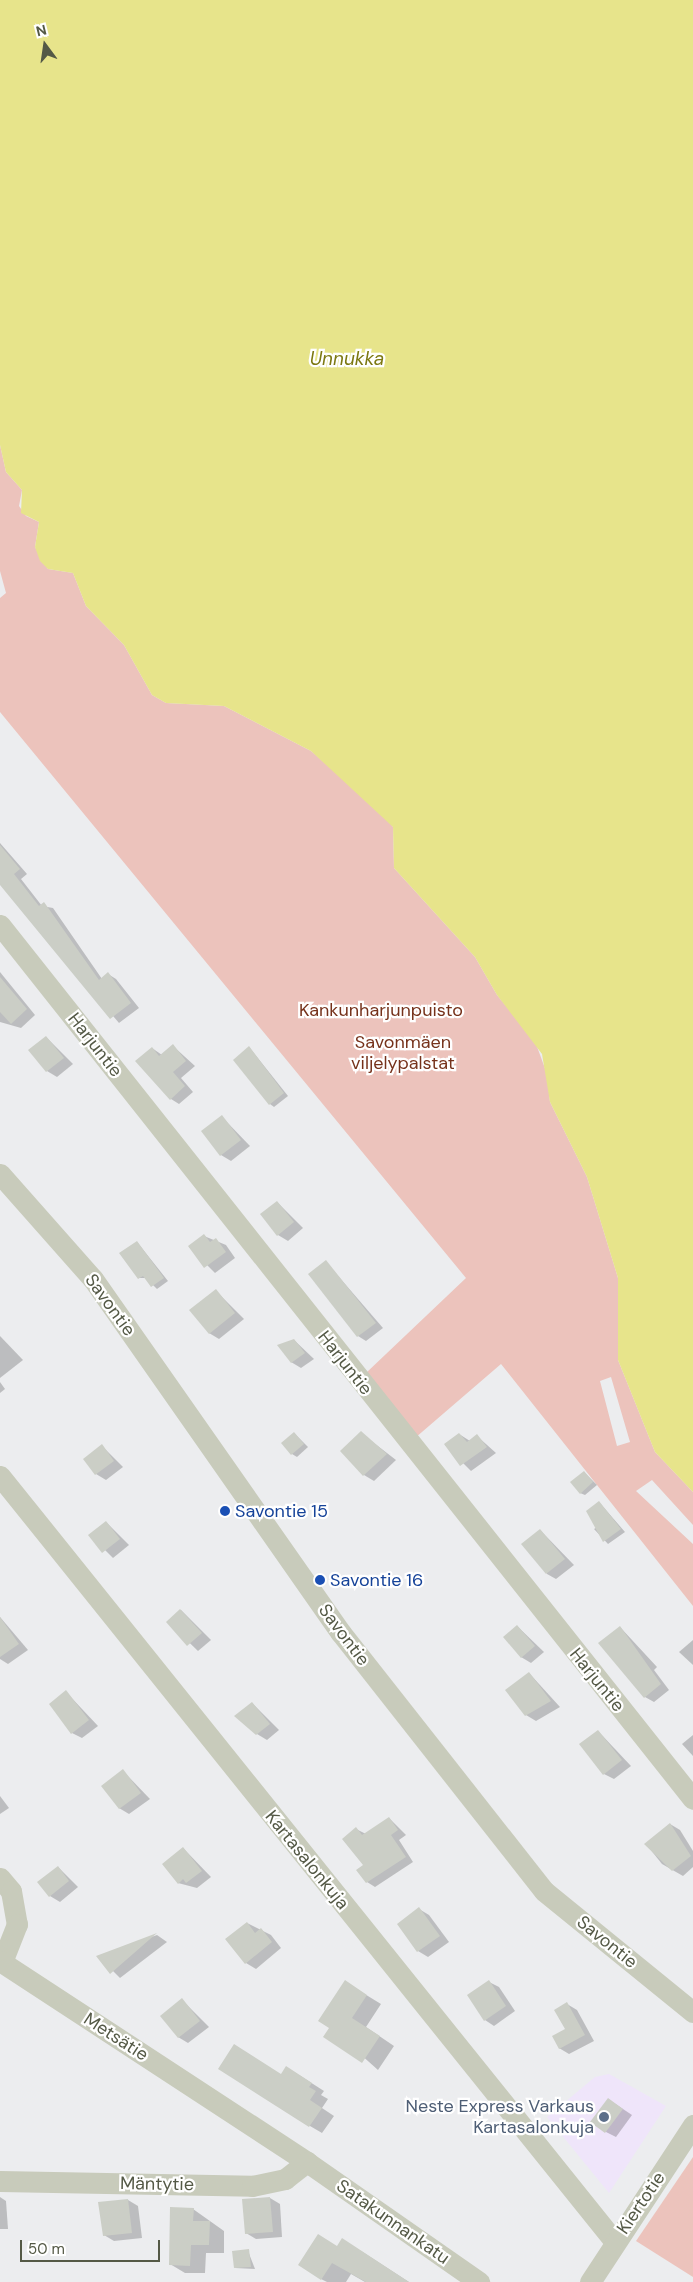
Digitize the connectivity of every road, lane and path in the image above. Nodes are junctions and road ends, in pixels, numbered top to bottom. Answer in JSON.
{"nodes":[{"id":1,"x":0,"y":925,"type":"edge"},
{"id":2,"x":0,"y":1174,"type":"edge"},
{"id":3,"x":0,"y":1476,"type":"edge"},
{"id":4,"x":693,"y":1799,"type":"edge"},
{"id":5,"x":0,"y":1878,"type":"edge"},
{"id":6,"x":1,"y":1962,"type":"edge"},
{"id":7,"x":693,"y":2012,"type":"edge"},
{"id":8,"x":693,"y":2125,"type":"edge"},
{"id":9,"x":307,"y":2162,"type":"junction"},
{"id":10,"x":0,"y":2181,"type":"edge"},
{"id":11,"x":615,"y":2242,"type":"junction"},
{"id":12,"x":479,"y":2282,"type":"edge"},
{"id":13,"x":590,"y":2282,"type":"edge"}],
"edges":[{"from":1,"to":4,"type":"street","name":"Harjuntie"},
{"from":2,"to":7,"type":"street","name":"Savontie"},
{"from":3,"to":11,"type":"street","name":"Kartasalonkuja"},
{"from":5,"to":6,"type":"street","name":"Metsätie"},
{"from":6,"to":9,"type":"street","name":"Metsätie"},
{"from":8,"to":11,"type":"street","name":"Kiertotie"},
{"from":9,"to":10,"type":"street","name":"Mäntytie"},
{"from":9,"to":12,"type":"street","name":"Satakunnankatu"},
{"from":11,"to":13,"type":"street","name":"Kiertotie"}]}
